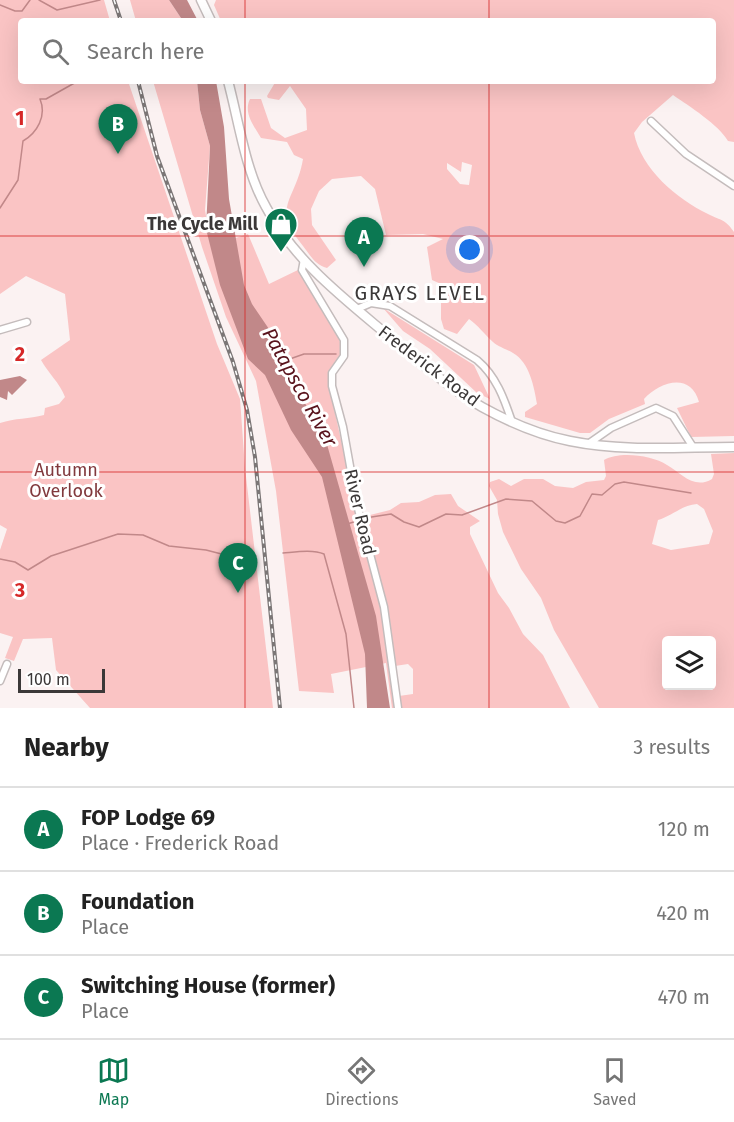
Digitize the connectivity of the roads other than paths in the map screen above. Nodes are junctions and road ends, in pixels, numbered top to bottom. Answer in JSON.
{"nodes":[{"id":1,"x":201,"y":0,"type":"edge"},
{"id":2,"x":210,"y":18,"type":"edge"},
{"id":3,"x":229,"y":84,"type":"edge"},
{"id":4,"x":651,"y":121,"type":"dead end"},
{"id":5,"x":734,"y":186,"type":"edge"},
{"id":6,"x":304,"y":259,"type":"junction"},
{"id":7,"x":357,"y":309,"type":"junction"},
{"id":8,"x":27,"y":322,"type":"dead end"},
{"id":9,"x":0,"y":330,"type":"edge"},
{"id":10,"x":512,"y":422,"type":"junction"},
{"id":11,"x":588,"y":444,"type":"junction"},
{"id":12,"x":693,"y":447,"type":"junction"},
{"id":13,"x":734,"y":447,"type":"edge"},
{"id":14,"x":7,"y":664,"type":"dead end"},
{"id":15,"x":0,"y":681,"type":"edge"},
{"id":16,"x":398,"y":708,"type":"edge"}],
"edges":[{"from":1,"to":2,"type":"main road"},
{"from":3,"to":6,"type":"main road","name":"Frederick Road"},
{"from":4,"to":5,"type":"street"},
{"from":6,"to":7,"type":"main road","name":"Frederick Road"},
{"from":6,"to":16,"type":"street","name":"River Road"},
{"from":7,"to":10,"type":"main road","name":"Frederick Road"},
{"from":7,"to":10,"type":"street"},
{"from":8,"to":9,"type":"street"},
{"from":10,"to":11,"type":"main road","name":"Frederick Road"},
{"from":11,"to":12,"type":"main road","name":"Frederick Road"},
{"from":11,"to":12,"type":"street"},
{"from":12,"to":13,"type":"main road","name":"Frederick Road"},
{"from":14,"to":15,"type":"street"}]}
